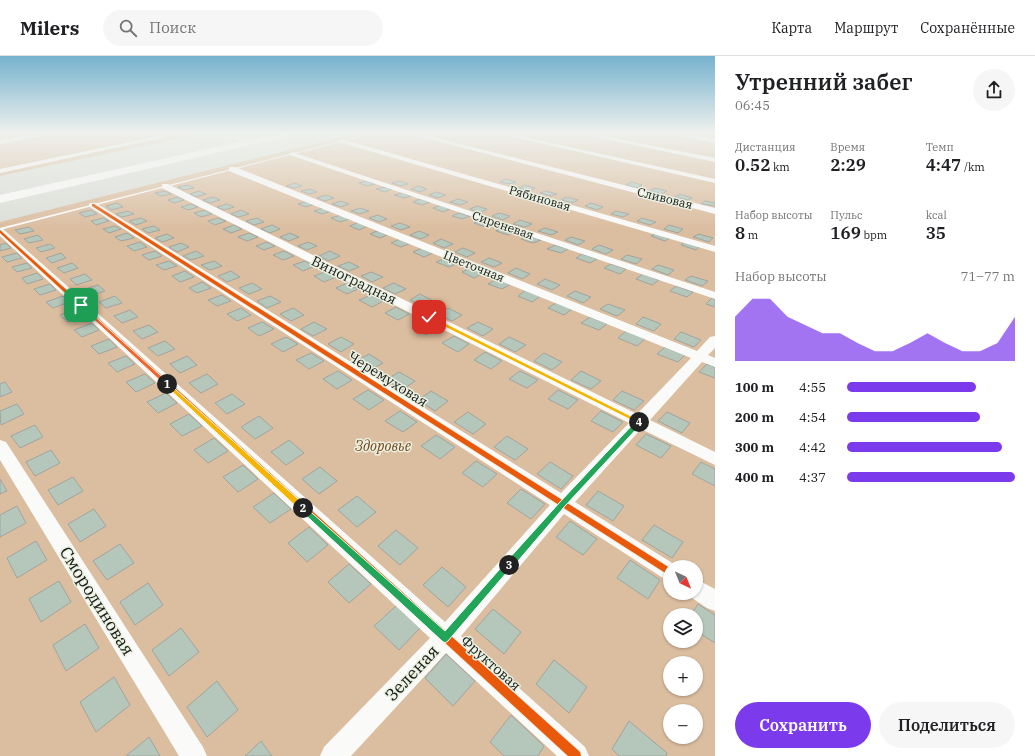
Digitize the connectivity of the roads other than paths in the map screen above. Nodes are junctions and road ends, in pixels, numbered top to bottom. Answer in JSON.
{"nodes":[{"id":1,"x":26,"y":165,"type":"edge"},
{"id":2,"x":150,"y":165,"type":"edge"},
{"id":3,"x":249,"y":165,"type":"edge"},
{"id":4,"x":324,"y":165,"type":"edge"},
{"id":5,"x":423,"y":165,"type":"edge"},
{"id":6,"x":534,"y":165,"type":"edge"},
{"id":7,"x":642,"y":165,"type":"edge"},
{"id":8,"x":232,"y":169,"type":"junction"},
{"id":9,"x":0,"y":170,"type":"edge"},
{"id":10,"x":715,"y":181,"type":"edge"},
{"id":11,"x":165,"y":186,"type":"junction"},
{"id":12,"x":0,"y":199,"type":"edge"},
{"id":13,"x":93,"y":205,"type":"junction"},
{"id":14,"x":715,"y":211,"type":"edge"},
{"id":15,"x":0,"y":230,"type":"edge"},
{"id":16,"x":715,"y":249,"type":"edge"},
{"id":17,"x":715,"y":296,"type":"edge"},
{"id":18,"x":715,"y":340,"type":"edge"},
{"id":19,"x":707,"y":360,"type":"edge"},
{"id":20,"x":640,"y":422,"type":"junction"},
{"id":21,"x":0,"y":446,"type":"edge"},
{"id":22,"x":715,"y":459,"type":"edge"},
{"id":23,"x":562,"y":504,"type":"junction"},
{"id":24,"x":663,"y":568,"type":"edge"},
{"id":25,"x":703,"y":593,"type":"edge"},
{"id":26,"x":715,"y":601,"type":"edge"},
{"id":27,"x":445,"y":638,"type":"junction"},
{"id":28,"x":194,"y":756,"type":"edge"},
{"id":29,"x":333,"y":756,"type":"edge"},
{"id":30,"x":576,"y":756,"type":"edge"}],
"edges":[{"from":1,"to":9,"type":"street"},
{"from":2,"to":12,"type":"highway"},
{"from":3,"to":8,"type":"lane"},
{"from":4,"to":17,"type":"street","name":"Сиреневая"},
{"from":5,"to":16,"type":"street","name":"Рябиновая"},
{"from":6,"to":14,"type":"street","name":"Сливовая"},
{"from":7,"to":10,"type":"street"},
{"from":8,"to":11,"type":"lane"},
{"from":8,"to":19,"type":"street","name":"Цветочная"},
{"from":11,"to":13,"type":"lane"},
{"from":11,"to":20,"type":"street","name":"Виноградная"},
{"from":13,"to":15,"type":"lane"},
{"from":13,"to":23,"type":"street","name":"Черемуховая"},
{"from":15,"to":27,"type":"street","name":"Фруктовая"},
{"from":18,"to":19,"type":"street","name":"Зеленая"},
{"from":19,"to":20,"type":"street","name":"Зеленая"},
{"from":20,"to":22,"type":"street","name":"Виноградная"},
{"from":20,"to":23,"type":"street","name":"Зеленая"},
{"from":21,"to":28,"type":"street","name":"Смородиновая"},
{"from":23,"to":24,"type":"street","name":"Черемуховая"},
{"from":23,"to":27,"type":"street","name":"Зеленая"},
{"from":25,"to":26,"type":"street"},
{"from":27,"to":29,"type":"street","name":"Зеленая"},
{"from":27,"to":30,"type":"street","name":"Фруктовая"}]}
